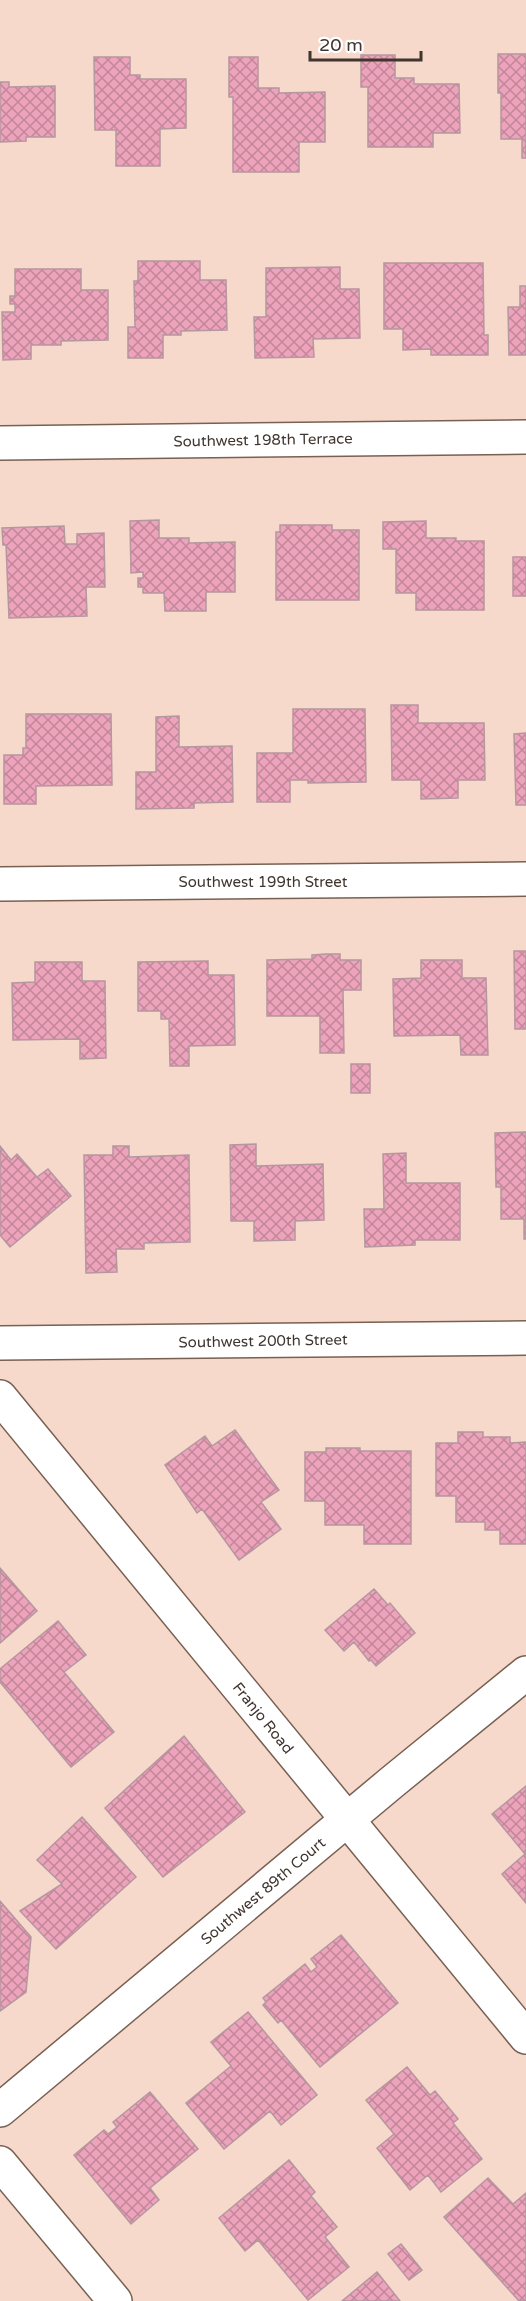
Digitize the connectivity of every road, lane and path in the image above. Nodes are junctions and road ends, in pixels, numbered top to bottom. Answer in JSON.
{"nodes":[{"id":1,"x":526,"y":437,"type":"edge"},
{"id":2,"x":0,"y":443,"type":"edge"},
{"id":3,"x":526,"y":879,"type":"edge"},
{"id":4,"x":0,"y":884,"type":"edge"},
{"id":5,"x":526,"y":1338,"type":"edge"},
{"id":6,"x":0,"y":1343,"type":"edge"},
{"id":7,"x":0,"y":1397,"type":"edge"},
{"id":8,"x":526,"y":1673,"type":"edge"},
{"id":9,"x":347,"y":1821,"type":"junction"},
{"id":10,"x":526,"y":2037,"type":"edge"},
{"id":11,"x":0,"y":2110,"type":"edge"},
{"id":12,"x":0,"y":2163,"type":"edge"},
{"id":13,"x":115,"y":2301,"type":"edge"}],
"edges":[{"from":1,"to":2,"type":"street","name":"Southwest 198th Terrace"},
{"from":3,"to":4,"type":"street","name":"Southwest 199th Street"},
{"from":5,"to":6,"type":"street","name":"Southwest 200th Street"},
{"from":7,"to":9,"type":"street","name":"Franjo Road"},
{"from":8,"to":9,"type":"street","name":"Southwest 89th Court"},
{"from":9,"to":10,"type":"street","name":"Franjo Road"},
{"from":9,"to":11,"type":"street","name":"Southwest 89th Court"},
{"from":12,"to":13,"type":"street"}]}
